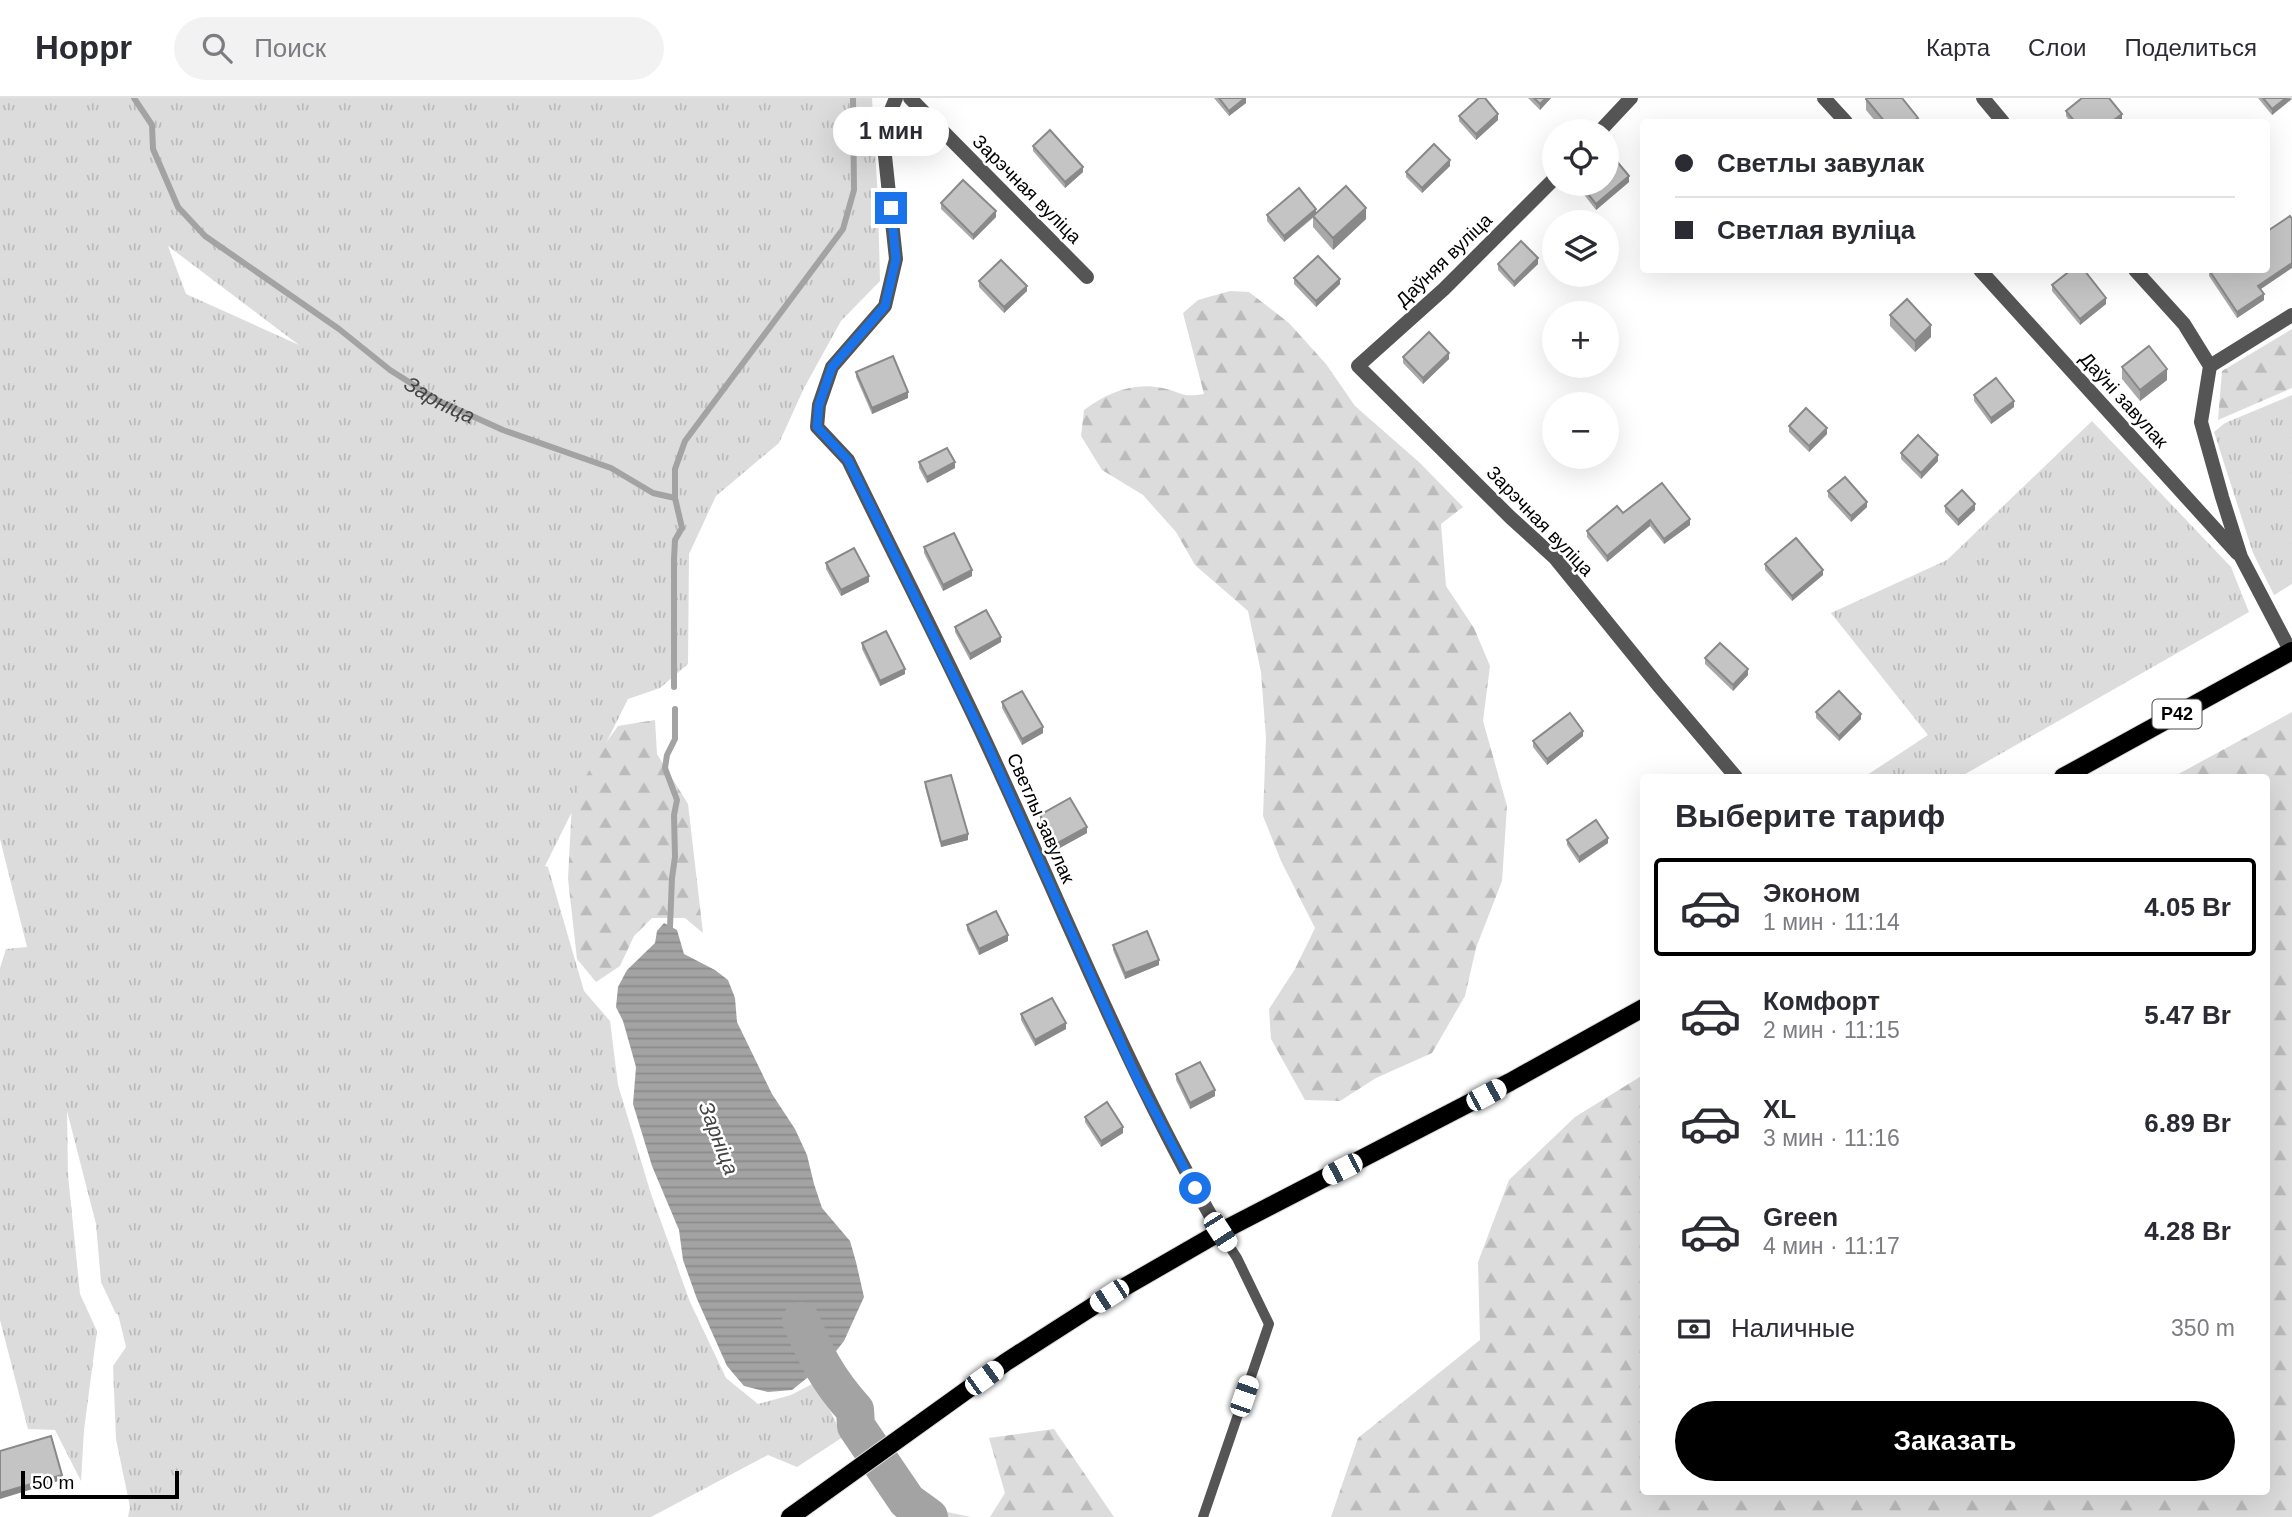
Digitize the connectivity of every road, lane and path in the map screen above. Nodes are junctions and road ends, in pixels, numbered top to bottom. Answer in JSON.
{"nodes":[{"id":1,"x":896,"y":98,"type":"edge"},
{"id":2,"x":910,"y":98,"type":"edge"},
{"id":3,"x":1631,"y":98,"type":"edge"},
{"id":4,"x":1824,"y":98,"type":"edge"},
{"id":5,"x":1983,"y":98,"type":"edge"},
{"id":6,"x":1611,"y":119,"type":"edge"},
{"id":7,"x":1843,"y":119,"type":"edge"},
{"id":8,"x":2000,"y":119,"type":"edge"},
{"id":9,"x":1542,"y":191,"type":"edge"},
{"id":10,"x":1983,"y":273,"type":"edge"},
{"id":11,"x":2138,"y":273,"type":"edge"},
{"id":12,"x":1087,"y":277,"type":"dead end"},
{"id":13,"x":2292,"y":315,"type":"edge"},
{"id":14,"x":1359,"y":366,"type":"joint"},
{"id":15,"x":2210,"y":366,"type":"junction"},
{"id":16,"x":2241,"y":557,"type":"junction"},
{"id":17,"x":2292,"y":651,"type":"edge"},
{"id":18,"x":1733,"y":774,"type":"edge"},
{"id":19,"x":2068,"y":774,"type":"edge"},
{"id":20,"x":1640,"y":1010,"type":"edge"},
{"id":21,"x":1220,"y":1232,"type":"junction"},
{"id":22,"x":790,"y":1517,"type":"edge"},
{"id":23,"x":1203,"y":1517,"type":"edge"}],
"edges":[{"from":1,"to":21,"type":"street","name":"Светлы завулак"},
{"from":2,"to":12,"type":"street","name":"Зарэчная вуліца"},
{"from":3,"to":6,"type":"street"},
{"from":4,"to":7,"type":"street"},
{"from":5,"to":8,"type":"street"},
{"from":9,"to":14,"type":"street","name":"Даўняя вуліца"},
{"from":10,"to":16,"type":"street","name":"Даўні завулак"},
{"from":11,"to":15,"type":"street"},
{"from":13,"to":15,"type":"street"},
{"from":14,"to":18,"type":"street","name":"Зарэчная вуліца"},
{"from":15,"to":16,"type":"street"},
{"from":16,"to":17,"type":"street"},
{"from":17,"to":19,"type":"main road","number":"Р42"},
{"from":20,"to":21,"type":"main road"},
{"from":21,"to":22,"type":"main road"},
{"from":21,"to":23,"type":"lane"}]}
